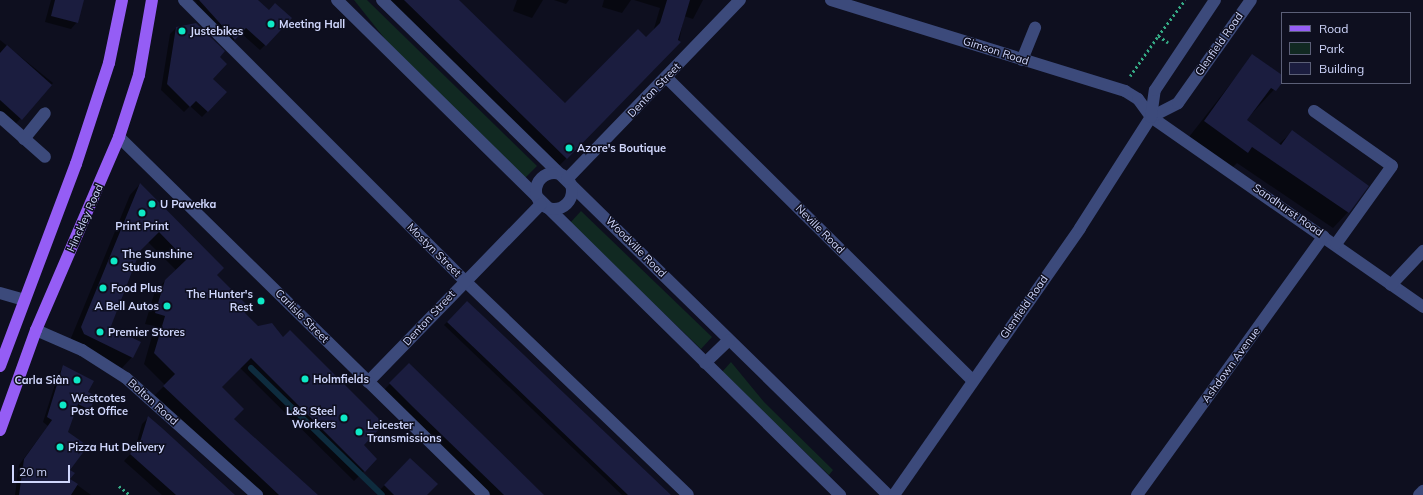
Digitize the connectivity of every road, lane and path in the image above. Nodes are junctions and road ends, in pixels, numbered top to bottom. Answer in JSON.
{"nodes":[{"id":1,"x":122,"y":0,"type":"edge"},
{"id":2,"x":152,"y":0,"type":"edge"},
{"id":3,"x":184,"y":0,"type":"edge"},
{"id":4,"x":337,"y":0,"type":"edge"},
{"id":5,"x":382,"y":0,"type":"edge"},
{"id":6,"x":740,"y":0,"type":"edge"},
{"id":7,"x":831,"y":0,"type":"edge"},
{"id":8,"x":1215,"y":0,"type":"edge"},
{"id":9,"x":1251,"y":0,"type":"edge"},
{"id":10,"x":1035,"y":28,"type":"dead end"},
{"id":11,"x":1158,"y":36,"type":"dead end"},
{"id":12,"x":1022,"y":60,"type":"junction"},
{"id":13,"x":666,"y":77,"type":"junction"},
{"id":14,"x":1125,"y":91,"type":"junction"},
{"id":15,"x":1314,"y":110,"type":"dead end"},
{"id":16,"x":45,"y":113,"type":"dead end"},
{"id":17,"x":0,"y":117,"type":"edge"},
{"id":18,"x":1151,"y":117,"type":"junction"},
{"id":19,"x":118,"y":137,"type":"junction"},
{"id":20,"x":24,"y":139,"type":"junction"},
{"id":21,"x":45,"y":157,"type":"dead end"},
{"id":22,"x":567,"y":179,"type":"junction"},
{"id":23,"x":541,"y":204,"type":"junction"},
{"id":24,"x":1324,"y":236,"type":"junction"},
{"id":25,"x":1336,"y":244,"type":"junction"},
{"id":26,"x":1423,"y":251,"type":"edge"},
{"id":27,"x":464,"y":280,"type":"junction"},
{"id":28,"x":1391,"y":285,"type":"junction"},
{"id":29,"x":0,"y":293,"type":"edge"},
{"id":30,"x":24,"y":300,"type":"junction"},
{"id":31,"x":1423,"y":307,"type":"edge"},
{"id":32,"x":36,"y":330,"type":"junction"},
{"id":33,"x":729,"y":340,"type":"junction"},
{"id":34,"x":704,"y":363,"type":"junction"},
{"id":35,"x":0,"y":366,"type":"edge"},
{"id":36,"x":973,"y":381,"type":"junction"},
{"id":37,"x":368,"y":382,"type":"junction"},
{"id":38,"x":0,"y":430,"type":"edge"},
{"id":39,"x":119,"y":486,"type":"dead end"},
{"id":40,"x":1423,"y":491,"type":"edge"},
{"id":41,"x":130,"y":495,"type":"edge"},
{"id":42,"x":256,"y":495,"type":"edge"},
{"id":43,"x":484,"y":495,"type":"edge"},
{"id":44,"x":688,"y":495,"type":"edge"},
{"id":45,"x":840,"y":495,"type":"edge"},
{"id":46,"x":888,"y":495,"type":"edge"},
{"id":47,"x":894,"y":495,"type":"edge"},
{"id":48,"x":1137,"y":495,"type":"edge"},
{"id":49,"x":1419,"y":495,"type":"edge"}],
"edges":[{"from":1,"to":30,"type":"main road"},
{"from":2,"to":19,"type":"main road","name":"Hinckley Road"},
{"from":3,"to":27,"type":"street","name":"Mostyn Street"},
{"from":4,"to":23,"type":"street"},
{"from":5,"to":22,"type":"street","name":"Woodville Road"},
{"from":6,"to":13,"type":"street","name":"Denton Street"},
{"from":7,"to":12,"type":"street","name":"Gimson Road"},
{"from":8,"to":18,"type":"street","name":"Glenfield Road"},
{"from":9,"to":18,"type":"street","name":"Glenfield Road"},
{"from":10,"to":12,"type":"street"},
{"from":11,"to":14,"type":"path"},
{"from":12,"to":14,"type":"street","name":"Gimson Road"},
{"from":13,"to":22,"type":"street","name":"Denton Street"},
{"from":13,"to":36,"type":"street","name":"Neville Road"},
{"from":14,"to":18,"type":"street","name":"Gimson Road"},
{"from":15,"to":25,"type":"street"},
{"from":16,"to":20,"type":"street"},
{"from":17,"to":20,"type":"street"},
{"from":18,"to":24,"type":"street","name":"Sandhurst Road"},
{"from":18,"to":36,"type":"street","name":"Glenfield Road"},
{"from":19,"to":32,"type":"main road","name":"Hinckley Road"},
{"from":19,"to":37,"type":"street","name":"Carlisle Street"},
{"from":20,"to":21,"type":"street"},
{"from":22,"to":23,"type":"street"},
{"from":22,"to":23,"type":"street"},
{"from":22,"to":33,"type":"street","name":"Woodville Road"},
{"from":23,"to":27,"type":"street","name":"Denton Street"},
{"from":23,"to":34,"type":"street"},
{"from":24,"to":25,"type":"street","name":"Sandhurst Road"},
{"from":24,"to":48,"type":"street","name":"Ashdown Avenue"},
{"from":25,"to":28,"type":"street","name":"Sandhurst Road"},
{"from":26,"to":28,"type":"street"},
{"from":27,"to":37,"type":"street","name":"Denton Street"},
{"from":27,"to":44,"type":"street","name":"Mostyn Street"},
{"from":28,"to":31,"type":"street","name":"Sandhurst Road"},
{"from":29,"to":30,"type":"street"},
{"from":30,"to":35,"type":"main road"},
{"from":32,"to":38,"type":"main road","name":"Hinckley Road"},
{"from":32,"to":42,"type":"street","name":"Bolton Road"},
{"from":33,"to":34,"type":"street"},
{"from":33,"to":46,"type":"street","name":"Woodville Road"},
{"from":34,"to":45,"type":"street"},
{"from":36,"to":47,"type":"street","name":"Glenfield Road"},
{"from":37,"to":43,"type":"street","name":"Carlisle Street"},
{"from":39,"to":41,"type":"path"},
{"from":40,"to":49,"type":"street"}]}
